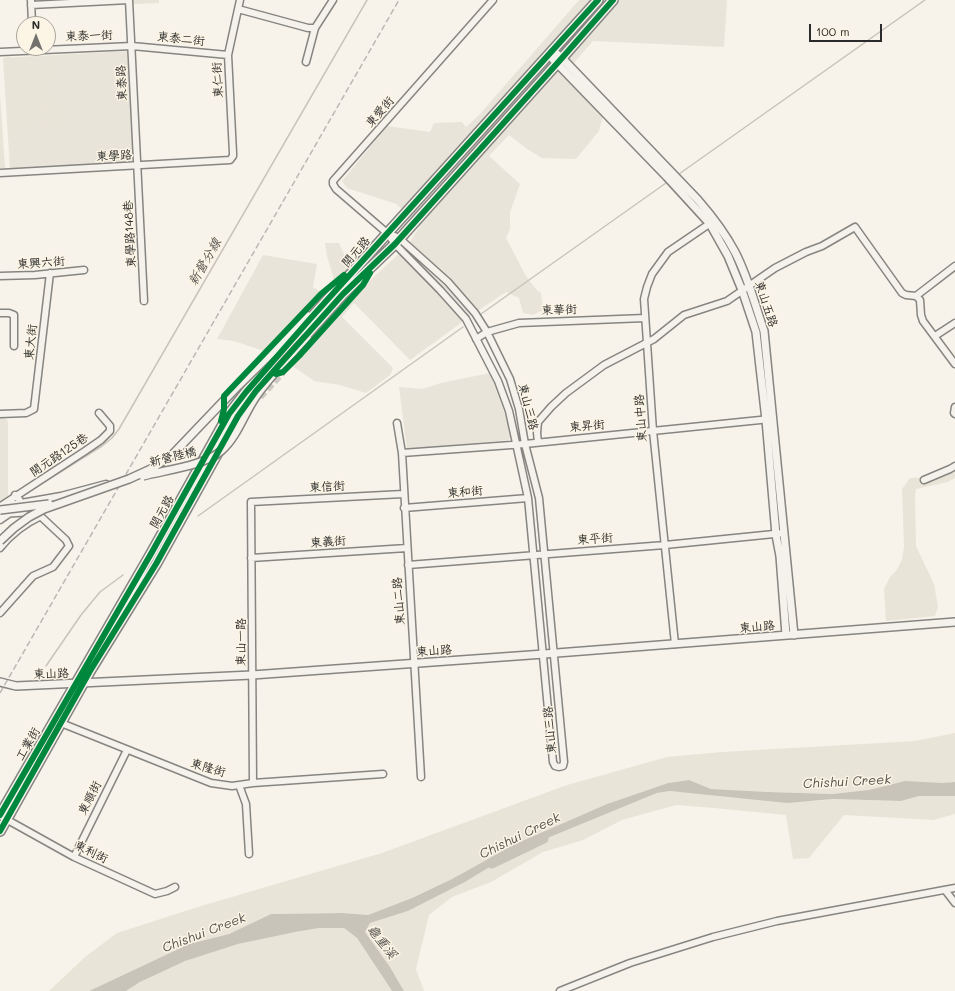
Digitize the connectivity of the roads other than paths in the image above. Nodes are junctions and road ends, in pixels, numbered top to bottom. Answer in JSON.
{"nodes":[{"id":1,"x":130,"y":0,"type":"edge"},
{"id":2,"x":240,"y":0,"type":"edge"},
{"id":3,"x":333,"y":0,"type":"edge"},
{"id":4,"x":493,"y":0,"type":"edge"},
{"id":5,"x":598,"y":0,"type":"edge"},
{"id":6,"x":613,"y":0,"type":"edge"},
{"id":7,"x":31,"y":2,"type":"edge"},
{"id":8,"x":238,"y":9,"type":"junction"},
{"id":9,"x":32,"y":16,"type":"edge"},
{"id":10,"x":315,"y":28,"type":"junction"},
{"id":11,"x":132,"y":46,"type":"junction"},
{"id":12,"x":56,"y":48,"type":"edge"},
{"id":13,"x":16,"y":51,"type":"edge"},
{"id":14,"x":0,"y":52,"type":"edge"},
{"id":15,"x":551,"y":53,"type":"junction"},
{"id":16,"x":228,"y":55,"type":"junction"},
{"id":17,"x":560,"y":61,"type":"junction"},
{"id":18,"x":306,"y":62,"type":"dead end"},
{"id":19,"x":230,"y":160,"type":"joint"},
{"id":20,"x":138,"y":166,"type":"junction"},
{"id":21,"x":0,"y":173,"type":"edge"},
{"id":22,"x":712,"y":222,"type":"junction"},
{"id":23,"x":387,"y":233,"type":"junction"},
{"id":24,"x":397,"y":241,"type":"junction"},
{"id":25,"x":368,"y":254,"type":"junction"},
{"id":26,"x":378,"y":261,"type":"junction"},
{"id":27,"x":955,"y":266,"type":"edge"},
{"id":28,"x":84,"y":270,"type":"dead end"},
{"id":29,"x":50,"y":273,"type":"junction"},
{"id":30,"x":0,"y":276,"type":"edge"},
{"id":31,"x":749,"y":285,"type":"junction"},
{"id":32,"x":742,"y":290,"type":"junction"},
{"id":33,"x":916,"y":296,"type":"junction"},
{"id":34,"x":144,"y":301,"type":"dead end"},
{"id":35,"x":0,"y":313,"type":"edge"},
{"id":36,"x":645,"y":318,"type":"junction"},
{"id":37,"x":955,"y":323,"type":"edge"},
{"id":38,"x":487,"y":332,"type":"junction"},
{"id":39,"x":935,"y":336,"type":"junction"},
{"id":40,"x":308,"y":337,"type":"joint"},
{"id":41,"x":476,"y":338,"type":"junction"},
{"id":42,"x":647,"y":342,"type":"junction"},
{"id":43,"x":14,"y":346,"type":"dead end"},
{"id":44,"x":955,"y":364,"type":"edge"},
{"id":45,"x":224,"y":396,"type":"dead end"},
{"id":46,"x":219,"y":407,"type":"dead end"},
{"id":47,"x":955,"y":407,"type":"edge"},
{"id":48,"x":0,"y":414,"type":"edge"},
{"id":49,"x":99,"y":414,"type":"dead end"},
{"id":50,"x":955,"y":414,"type":"edge"},
{"id":51,"x":770,"y":419,"type":"junction"},
{"id":52,"x":397,"y":423,"type":"dead end"},
{"id":53,"x":653,"y":431,"type":"junction"},
{"id":54,"x":538,"y":442,"type":"junction"},
{"id":55,"x":516,"y":443,"type":"junction"},
{"id":56,"x":525,"y":444,"type":"junction"},
{"id":57,"x":402,"y":453,"type":"junction"},
{"id":58,"x":955,"y":466,"type":"edge"},
{"id":59,"x":129,"y":479,"type":"junction"},
{"id":60,"x":924,"y":480,"type":"dead end"},
{"id":61,"x":109,"y":483,"type":"dead end"},
{"id":62,"x":404,"y":494,"type":"junction"},
{"id":63,"x":16,"y":495,"type":"junction"},
{"id":64,"x":528,"y":498,"type":"junction"},
{"id":65,"x":66,"y":501,"type":"junction"},
{"id":66,"x":251,"y":502,"type":"joint"},
{"id":67,"x":22,"y":504,"type":"junction"},
{"id":68,"x":0,"y":508,"type":"edge"},
{"id":69,"x":404,"y":508,"type":"junction"},
{"id":70,"x":35,"y":512,"type":"junction"},
{"id":71,"x":11,"y":513,"type":"junction"},
{"id":72,"x":0,"y":514,"type":"edge"},
{"id":73,"x":41,"y":516,"type":"junction"},
{"id":74,"x":0,"y":520,"type":"edge"},
{"id":75,"x":784,"y":534,"type":"junction"},
{"id":76,"x":776,"y":535,"type":"junction"},
{"id":77,"x":0,"y":541,"type":"edge"},
{"id":78,"x":665,"y":545,"type":"junction"},
{"id":79,"x":0,"y":548,"type":"edge"},
{"id":80,"x":407,"y":548,"type":"junction"},
{"id":81,"x":533,"y":554,"type":"junction"},
{"id":82,"x":544,"y":554,"type":"junction"},
{"id":83,"x":251,"y":558,"type":"junction"},
{"id":84,"x":408,"y":564,"type":"junction"},
{"id":85,"x":0,"y":614,"type":"edge"},
{"id":86,"x":955,"y":622,"type":"edge"},
{"id":87,"x":786,"y":635,"type":"junction"},
{"id":88,"x":794,"y":635,"type":"junction"},
{"id":89,"x":675,"y":644,"type":"junction"},
{"id":90,"x":554,"y":653,"type":"junction"},
{"id":91,"x":544,"y":654,"type":"junction"},
{"id":92,"x":414,"y":664,"type":"junction"},
{"id":93,"x":252,"y":675,"type":"junction"},
{"id":94,"x":0,"y":682,"type":"edge"},
{"id":95,"x":79,"y":684,"type":"junction"},
{"id":96,"x":61,"y":723,"type":"junction"},
{"id":97,"x":127,"y":750,"type":"junction"},
{"id":98,"x":383,"y":774,"type":"dead end"},
{"id":99,"x":421,"y":777,"type":"dead end"},
{"id":100,"x":253,"y":783,"type":"junction"},
{"id":101,"x":239,"y":785,"type":"junction"},
{"id":102,"x":2,"y":817,"type":"edge"},
{"id":103,"x":0,"y":831,"type":"edge"},
{"id":104,"x":249,"y":854,"type":"dead end"},
{"id":105,"x":74,"y":856,"type":"junction"},
{"id":106,"x":175,"y":887,"type":"dead end"},
{"id":107,"x":955,"y":888,"type":"edge"},
{"id":108,"x":945,"y":890,"type":"junction"},
{"id":109,"x":955,"y":904,"type":"edge"},
{"id":110,"x":560,"y":991,"type":"edge"}],
"edges":[{"from":1,"to":7,"type":"street"},
{"from":1,"to":11,"type":"street","name":"東泰路"},
{"from":2,"to":8,"type":"street","name":"東仁街"},
{"from":3,"to":10,"type":"street"},
{"from":4,"to":23,"type":"street","name":"東愛街"},
{"from":5,"to":15,"type":"main road","name":"開元路"},
{"from":6,"to":17,"type":"main road","name":"開元路"},
{"from":7,"to":9,"type":"street"},
{"from":8,"to":10,"type":"street"},
{"from":8,"to":16,"type":"street","name":"東仁街"},
{"from":10,"to":18,"type":"street"},
{"from":11,"to":12,"type":"street","name":"東泰一街"},
{"from":11,"to":16,"type":"street","name":"東泰二街"},
{"from":11,"to":20,"type":"street","name":"東泰路"},
{"from":13,"to":14,"type":"street","name":"東泰一街"},
{"from":15,"to":17,"type":"street","name":"東山五路"},
{"from":15,"to":23,"type":"main road","name":"開元路"},
{"from":16,"to":19,"type":"street","name":"東仁街"},
{"from":17,"to":22,"type":"street","name":"東山五路"},
{"from":17,"to":24,"type":"main road","name":"開元路"},
{"from":19,"to":20,"type":"street","name":"東學路"},
{"from":20,"to":21,"type":"street","name":"東學路"},
{"from":20,"to":34,"type":"street","name":"東學路148巷"},
{"from":22,"to":31,"type":"street","name":"東山五路"},
{"from":22,"to":32,"type":"street","name":"東山五路"},
{"from":22,"to":36,"type":"street","name":"東山中路"},
{"from":23,"to":24,"type":"street","name":"東山三路"},
{"from":23,"to":25,"type":"main road","name":"開元路"},
{"from":24,"to":26,"type":"main road","name":"開元路"},
{"from":24,"to":38,"type":"street","name":"東山三路"},
{"from":24,"to":41,"type":"street","name":"東山三路"},
{"from":25,"to":59,"type":"street","name":"新營陸橋","bridge":true},
{"from":25,"to":95,"type":"main road","name":"開元路"},
{"from":26,"to":40,"type":"street","name":"開元路"},
{"from":26,"to":95,"type":"main road","name":"開元路"},
{"from":27,"to":33,"type":"street"},
{"from":28,"to":29,"type":"street","name":"東興六街"},
{"from":29,"to":30,"type":"street","name":"東興六街"},
{"from":29,"to":48,"type":"street","name":"東大街"},
{"from":31,"to":32,"type":"street","name":"東山三路"},
{"from":31,"to":33,"type":"street","name":"東山三路"},
{"from":31,"to":51,"type":"street","name":"東山五路"},
{"from":32,"to":42,"type":"street","name":"東山三路"},
{"from":32,"to":51,"type":"street","name":"東山五路"},
{"from":33,"to":39,"type":"street"},
{"from":35,"to":43,"type":"street"},
{"from":36,"to":38,"type":"street","name":"東華街"},
{"from":36,"to":42,"type":"street","name":"東山中路"},
{"from":37,"to":39,"type":"street"},
{"from":38,"to":41,"type":"street","name":"東華街"},
{"from":38,"to":56,"type":"street","name":"東山三路"},
{"from":39,"to":44,"type":"street"},
{"from":40,"to":59,"type":"street","name":"新營陸橋","bridge":true},
{"from":41,"to":55,"type":"street","name":"東山三路"},
{"from":42,"to":53,"type":"street","name":"東山中路"},
{"from":42,"to":54,"type":"street","name":"東山三路"},
{"from":45,"to":46,"type":"street"},
{"from":47,"to":50,"type":"street"},
{"from":49,"to":63,"type":"street","name":"開元路125巷"},
{"from":51,"to":53,"type":"street","name":"東昇街"},
{"from":51,"to":75,"type":"street","name":"東山五路"},
{"from":51,"to":76,"type":"street","name":"東山五路"},
{"from":52,"to":57,"type":"street","name":"東山二路"},
{"from":53,"to":54,"type":"street","name":"東昇街"},
{"from":53,"to":78,"type":"street","name":"東山中路"},
{"from":54,"to":56,"type":"street","name":"東昇街"},
{"from":55,"to":56,"type":"street","name":"東昇街"},
{"from":55,"to":57,"type":"street","name":"東昇街"},
{"from":55,"to":64,"type":"street","name":"東山三路"},
{"from":56,"to":82,"type":"street","name":"東山三路"},
{"from":57,"to":62,"type":"street","name":"東山二路"},
{"from":58,"to":60,"type":"street"},
{"from":59,"to":65,"type":"street","name":"新營陸橋","bridge":true},
{"from":61,"to":67,"type":"street"},
{"from":62,"to":66,"type":"street","name":"東信街"},
{"from":62,"to":69,"type":"street","name":"東山二路"},
{"from":63,"to":67,"type":"street"},
{"from":63,"to":68,"type":"street","name":"開元路125巷"},
{"from":64,"to":69,"type":"street","name":"東和街"},
{"from":64,"to":81,"type":"street","name":"東山三路"},
{"from":65,"to":68,"type":"street","name":"新營陸橋","bridge":true},
{"from":65,"to":77,"type":"street","name":"新營陸橋","bridge":true},
{"from":66,"to":83,"type":"street","name":"東山一路"},
{"from":67,"to":68,"type":"street"},
{"from":67,"to":70,"type":"street"},
{"from":69,"to":80,"type":"street","name":"東山二路"},
{"from":70,"to":71,"type":"street"},
{"from":70,"to":73,"type":"street"},
{"from":71,"to":72,"type":"street"},
{"from":71,"to":74,"type":"street"},
{"from":73,"to":79,"type":"street"},
{"from":73,"to":85,"type":"street"},
{"from":75,"to":76,"type":"street","name":"東平街"},
{"from":75,"to":88,"type":"street","name":"東山五路"},
{"from":76,"to":78,"type":"street","name":"東平街"},
{"from":76,"to":87,"type":"street","name":"東山五路"},
{"from":78,"to":82,"type":"street","name":"東平街"},
{"from":78,"to":89,"type":"street","name":"東山中路"},
{"from":80,"to":83,"type":"street","name":"東義街"},
{"from":80,"to":84,"type":"street","name":"東山二路"},
{"from":81,"to":82,"type":"street","name":"東平街"},
{"from":81,"to":84,"type":"street","name":"東平街"},
{"from":81,"to":91,"type":"street","name":"東山三路"},
{"from":82,"to":90,"type":"street","name":"東山三路"},
{"from":83,"to":93,"type":"street","name":"東山一路"},
{"from":84,"to":92,"type":"street","name":"東山二路"},
{"from":86,"to":88,"type":"street","name":"東山路"},
{"from":87,"to":88,"type":"street","name":"東山路"},
{"from":87,"to":89,"type":"street","name":"東山路"},
{"from":89,"to":90,"type":"street","name":"東山路"},
{"from":90,"to":91,"type":"street","name":"東山路"},
{"from":90,"to":91,"type":"street","name":"東山三路"},
{"from":91,"to":92,"type":"street","name":"東山路"},
{"from":92,"to":93,"type":"street","name":"東山路"},
{"from":92,"to":99,"type":"street","name":"東山二路"},
{"from":93,"to":95,"type":"street","name":"東山路"},
{"from":93,"to":100,"type":"street","name":"東山一路"},
{"from":94,"to":95,"type":"street","name":"東山路"},
{"from":95,"to":96,"type":"main road","name":"工業街"},
{"from":95,"to":102,"type":"main road","name":"工業街"},
{"from":96,"to":97,"type":"street","name":"東隆街"},
{"from":96,"to":102,"type":"main road","name":"工業街"},
{"from":97,"to":101,"type":"street","name":"東隆街"},
{"from":97,"to":105,"type":"street","name":"東順街"},
{"from":98,"to":100,"type":"street","name":"東隆街"},
{"from":100,"to":101,"type":"street","name":"東隆街"},
{"from":101,"to":104,"type":"street"},
{"from":102,"to":103,"type":"main road","name":"工業街"},
{"from":102,"to":105,"type":"street","name":"東利街"},
{"from":105,"to":106,"type":"street","name":"東利街"},
{"from":107,"to":108,"type":"street"},
{"from":108,"to":109,"type":"street"},
{"from":108,"to":110,"type":"street"}]}
